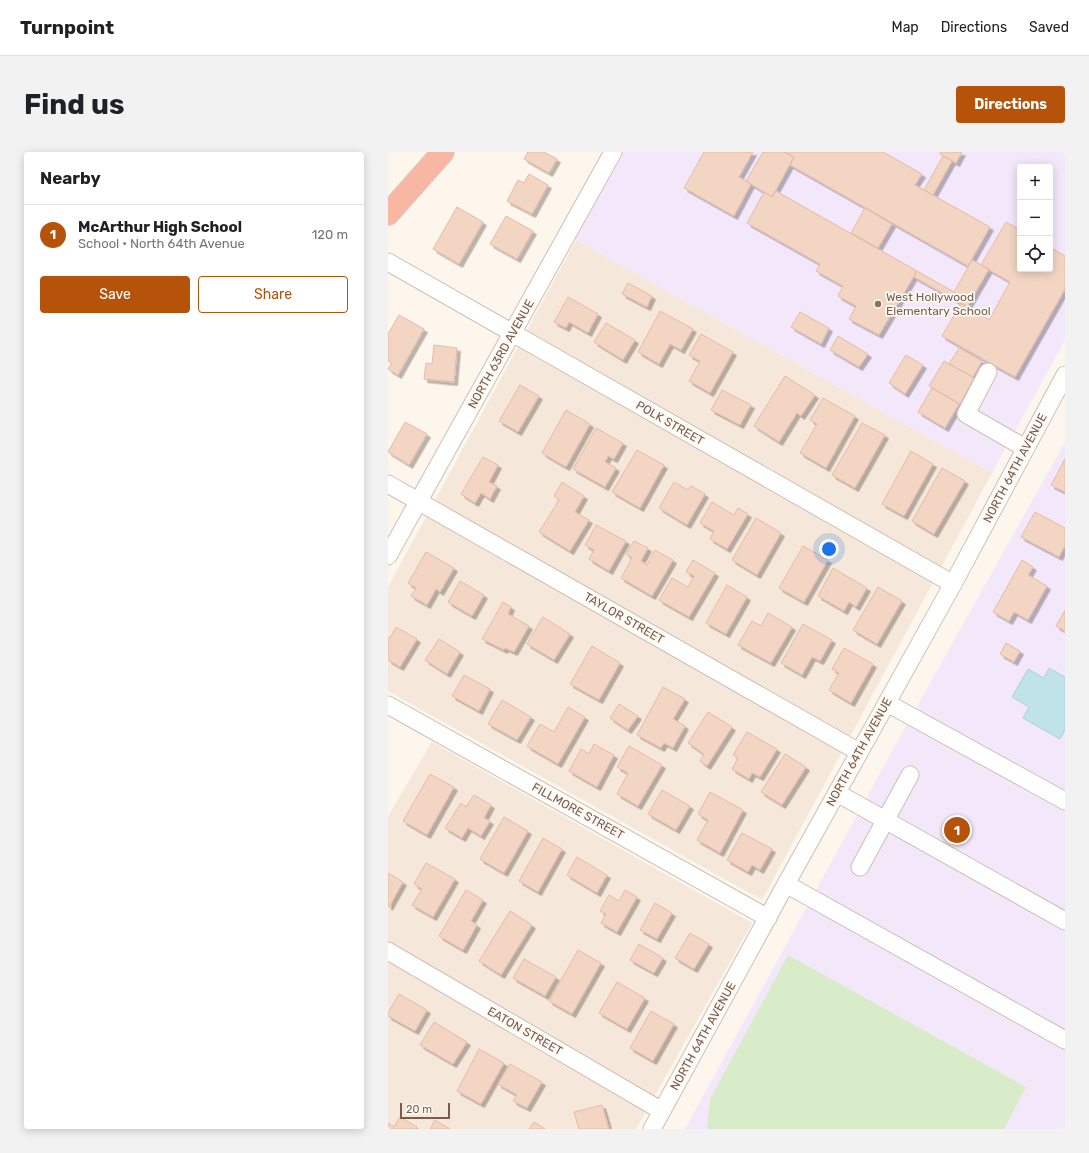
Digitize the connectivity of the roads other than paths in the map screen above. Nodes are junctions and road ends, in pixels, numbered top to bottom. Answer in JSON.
{"nodes":[{"id":1,"x":443,"y":152,"type":"edge"},
{"id":2,"x":613,"y":152,"type":"edge"},
{"id":3,"x":388,"y":214,"type":"edge"},
{"id":4,"x":388,"y":262,"type":"edge"},
{"id":5,"x":513,"y":333,"type":"junction"},
{"id":6,"x":988,"y":372,"type":"dead end"},
{"id":7,"x":1065,"y":375,"type":"edge"},
{"id":8,"x":1026,"y":448,"type":"junction"},
{"id":9,"x":388,"y":484,"type":"edge"},
{"id":10,"x":419,"y":501,"type":"junction"},
{"id":11,"x":388,"y":556,"type":"edge"},
{"id":12,"x":953,"y":584,"type":"junction"},
{"id":13,"x":887,"y":703,"type":"junction"},
{"id":14,"x":388,"y":704,"type":"edge"},
{"id":15,"x":859,"y":752,"type":"junction"},
{"id":16,"x":910,"y":775,"type":"dead end"},
{"id":17,"x":837,"y":792,"type":"junction"},
{"id":18,"x":1065,"y":801,"type":"edge"},
{"id":19,"x":885,"y":819,"type":"junction"},
{"id":20,"x":860,"y":866,"type":"dead end"},
{"id":21,"x":786,"y":884,"type":"junction"},
{"id":22,"x":768,"y":918,"type":"junction"},
{"id":23,"x":1065,"y":921,"type":"edge"},
{"id":24,"x":388,"y":951,"type":"edge"},
{"id":25,"x":1065,"y":1040,"type":"edge"},
{"id":26,"x":662,"y":1111,"type":"junction"},
{"id":27,"x":652,"y":1129,"type":"edge"}],
"edges":[{"from":1,"to":3,"type":"highway"},
{"from":2,"to":5,"type":"street","name":"NORTH 63RD AVENUE"},
{"from":4,"to":5,"type":"street","name":"POLK STREET"},
{"from":5,"to":10,"type":"street","name":"NORTH 63RD AVENUE"},
{"from":5,"to":12,"type":"street","name":"POLK STREET"},
{"from":6,"to":8,"type":"street"},
{"from":7,"to":8,"type":"street","name":"NORTH 64TH AVENUE"},
{"from":8,"to":12,"type":"street","name":"NORTH 64TH AVENUE"},
{"from":9,"to":10,"type":"street","name":"TAYLOR STREET"},
{"from":10,"to":11,"type":"street","name":"NORTH 63RD AVENUE"},
{"from":10,"to":15,"type":"street","name":"TAYLOR STREET"},
{"from":12,"to":13,"type":"street","name":"NORTH 64TH AVENUE"},
{"from":13,"to":15,"type":"street","name":"NORTH 64TH AVENUE"},
{"from":13,"to":18,"type":"street"},
{"from":14,"to":22,"type":"street","name":"FILLMORE STREET"},
{"from":15,"to":17,"type":"street","name":"NORTH 64TH AVENUE"},
{"from":16,"to":19,"type":"street"},
{"from":17,"to":19,"type":"street"},
{"from":17,"to":21,"type":"street","name":"NORTH 64TH AVENUE"},
{"from":19,"to":20,"type":"street"},
{"from":19,"to":23,"type":"street"},
{"from":21,"to":22,"type":"street","name":"NORTH 64TH AVENUE"},
{"from":21,"to":25,"type":"street"},
{"from":22,"to":26,"type":"street","name":"NORTH 64TH AVENUE"},
{"from":24,"to":26,"type":"street","name":"EATON STREET"},
{"from":26,"to":27,"type":"street","name":"NORTH 64TH AVENUE"}]}
